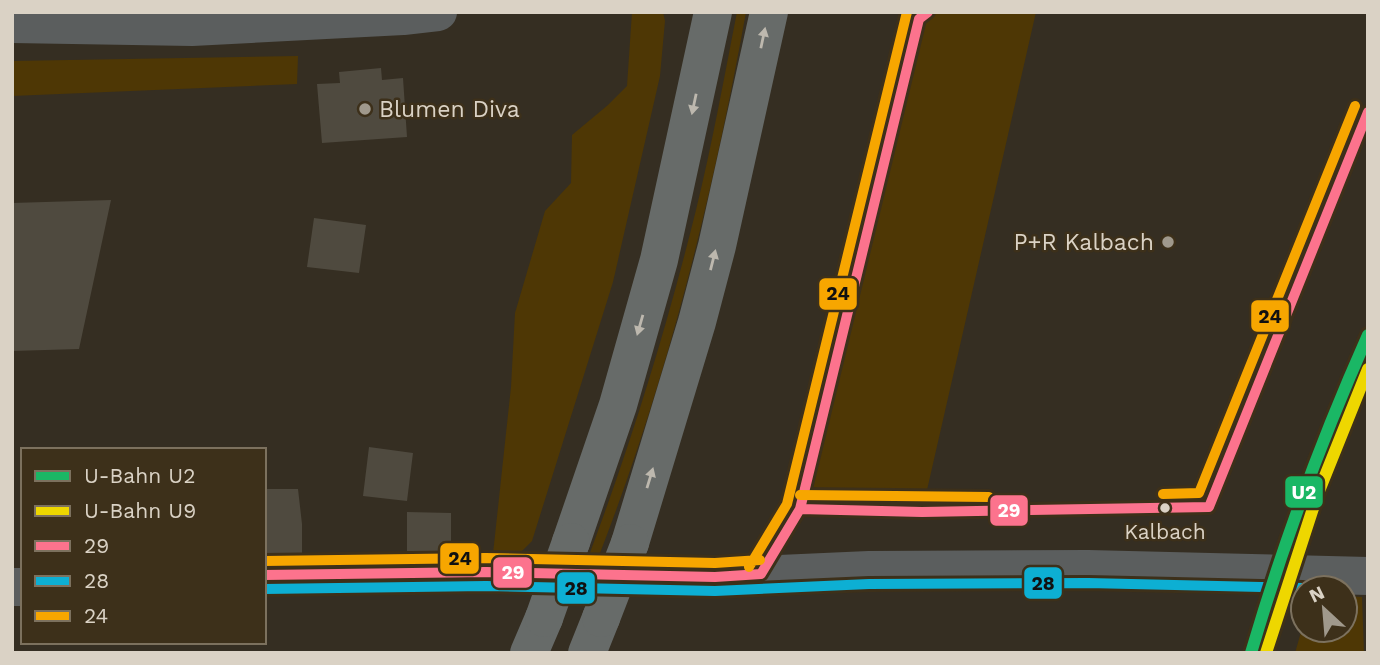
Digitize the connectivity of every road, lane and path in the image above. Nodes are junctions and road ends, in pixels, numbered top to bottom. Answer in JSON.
{"nodes":[{"id":1,"x":438,"y":12,"type":"edge"},
{"id":2,"x":769,"y":12,"type":"edge"},
{"id":3,"x":713,"y":13,"type":"edge"},
{"id":4,"x":12,"y":24,"type":"edge"},
{"id":5,"x":266,"y":575,"type":"edge"},
{"id":6,"x":1368,"y":576,"type":"edge"},
{"id":7,"x":594,"y":636,"type":"edge"},
{"id":8,"x":529,"y":653,"type":"edge"}],
"edges":[{"from":1,"to":4,"type":"street"},
{"from":7,"to":2,"type":"highway","one_way":true,"bridge":true},
{"from":3,"to":8,"type":"highway","one_way":true,"bridge":true},
{"from":5,"to":6,"type":"street"}]}
